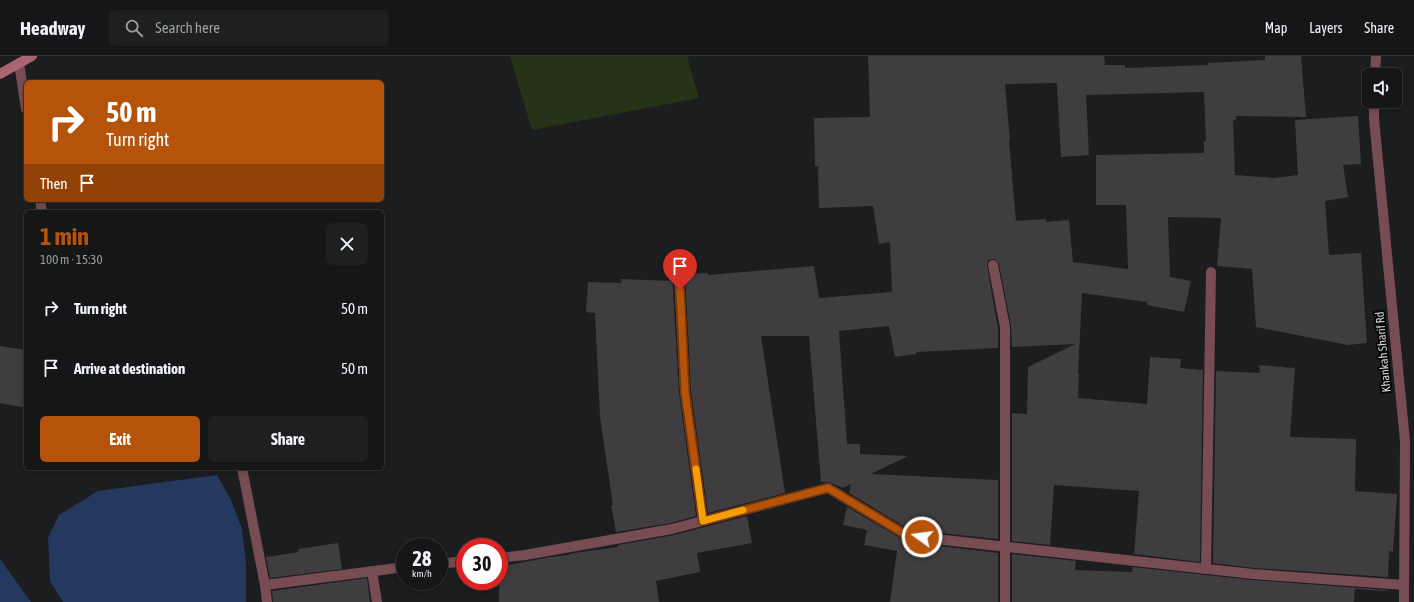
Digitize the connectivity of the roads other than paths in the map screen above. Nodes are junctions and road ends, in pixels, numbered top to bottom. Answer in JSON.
{"nodes":[{"id":1,"x":32,"y":56,"type":"edge"},
{"id":2,"x":1376,"y":56,"type":"edge"},
{"id":3,"x":19,"y":63,"type":"junction"},
{"id":4,"x":1375,"y":68,"type":"edge"},
{"id":5,"x":0,"y":74,"type":"edge"},
{"id":6,"x":24,"y":96,"type":"edge"},
{"id":7,"x":1374,"y":108,"type":"edge"},
{"id":8,"x":993,"y":265,"type":"dead end"},
{"id":9,"x":1211,"y":272,"type":"dead end"},
{"id":10,"x":679,"y":276,"type":"dead end"},
{"id":11,"x":242,"y":470,"type":"edge"},
{"id":12,"x":703,"y":521,"type":"junction"},
{"id":13,"x":1005,"y":547,"type":"junction"},
{"id":14,"x":508,"y":557,"type":"edge"},
{"id":15,"x":396,"y":568,"type":"edge"},
{"id":16,"x":1206,"y":569,"type":"junction"},
{"id":17,"x":372,"y":571,"type":"junction"},
{"id":18,"x":1404,"y":584,"type":"junction"},
{"id":19,"x":265,"y":585,"type":"junction"},
{"id":20,"x":267,"y":602,"type":"edge"},
{"id":21,"x":377,"y":602,"type":"edge"},
{"id":22,"x":1005,"y":602,"type":"edge"},
{"id":23,"x":1404,"y":602,"type":"edge"}],
"edges":[{"from":1,"to":3,"type":"main road"},
{"from":2,"to":4,"type":"street"},
{"from":3,"to":5,"type":"main road"},
{"from":3,"to":6,"type":"street"},
{"from":7,"to":18,"type":"street","name":"Khankah Sharif Rd"},
{"from":8,"to":13,"type":"street"},
{"from":9,"to":16,"type":"street"},
{"from":10,"to":12,"type":"street"},
{"from":11,"to":19,"type":"street"},
{"from":12,"to":13,"type":"street"},
{"from":12,"to":14,"type":"street"},
{"from":13,"to":16,"type":"street"},
{"from":13,"to":22,"type":"street"},
{"from":15,"to":17,"type":"street"},
{"from":16,"to":18,"type":"street"},
{"from":17,"to":19,"type":"street"},
{"from":17,"to":21,"type":"street"},
{"from":18,"to":23,"type":"street","name":"Khankah Sharif Rd"},
{"from":19,"to":20,"type":"street"}]}
